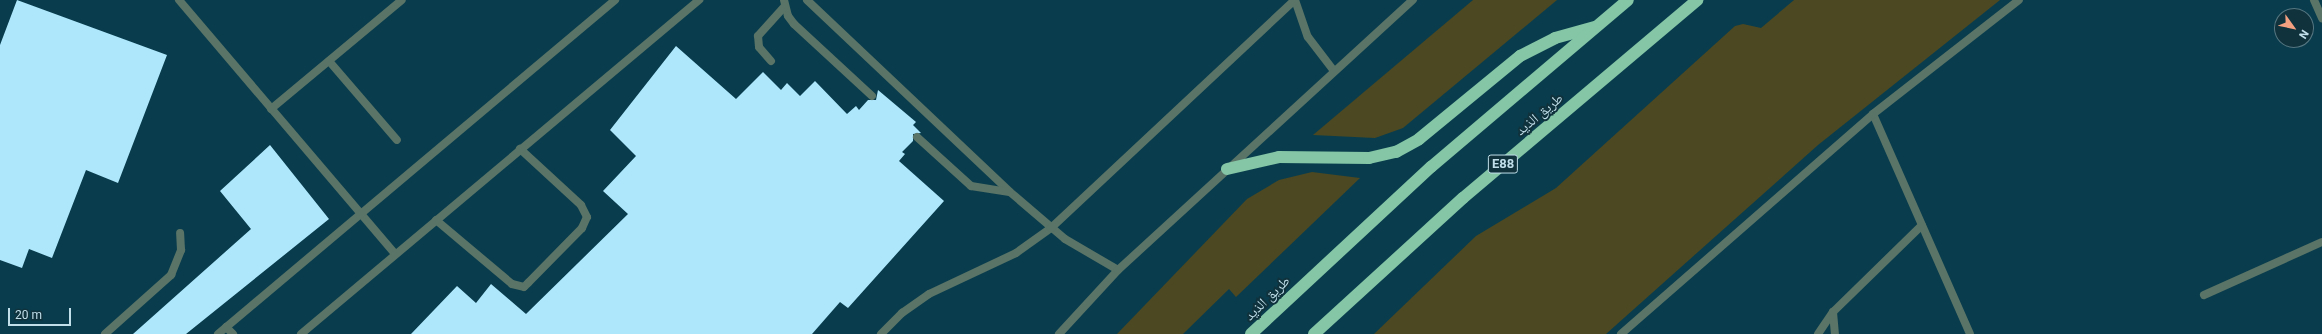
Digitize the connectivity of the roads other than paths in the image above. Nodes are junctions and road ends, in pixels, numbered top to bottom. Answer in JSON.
{"nodes":[{"id":1,"x":179,"y":0,"type":"edge"},
{"id":2,"x":402,"y":0,"type":"edge"},
{"id":3,"x":615,"y":0,"type":"edge"},
{"id":4,"x":700,"y":0,"type":"edge"},
{"id":5,"x":807,"y":0,"type":"edge"},
{"id":6,"x":1295,"y":0,"type":"edge"},
{"id":7,"x":1413,"y":0,"type":"edge"},
{"id":8,"x":1628,"y":0,"type":"edge"},
{"id":9,"x":1697,"y":0,"type":"edge"},
{"id":10,"x":2019,"y":0,"type":"edge"},
{"id":11,"x":2314,"y":0,"type":"edge"},
{"id":12,"x":784,"y":3,"type":"edge"},
{"id":13,"x":2322,"y":18,"type":"edge"},
{"id":14,"x":1596,"y":27,"type":"junction"},
{"id":15,"x":329,"y":61,"type":"junction"},
{"id":16,"x":771,"y":61,"type":"dead end"},
{"id":17,"x":1334,"y":71,"type":"junction"},
{"id":18,"x":872,"y":96,"type":"dead end"},
{"id":19,"x":271,"y":109,"type":"junction"},
{"id":20,"x":1873,"y":114,"type":"junction"},
{"id":21,"x":916,"y":137,"type":"dead end"},
{"id":22,"x":397,"y":140,"type":"dead end"},
{"id":23,"x":520,"y":149,"type":"junction"},
{"id":24,"x":1227,"y":169,"type":"junction"},
{"id":25,"x":1010,"y":192,"type":"junction"},
{"id":26,"x":360,"y":214,"type":"junction"},
{"id":27,"x":436,"y":220,"type":"junction"},
{"id":28,"x":1922,"y":225,"type":"junction"},
{"id":29,"x":1051,"y":228,"type":"junction"},
{"id":30,"x":180,"y":233,"type":"dead end"},
{"id":31,"x":2322,"y":242,"type":"edge"},
{"id":32,"x":395,"y":254,"type":"junction"},
{"id":33,"x":1118,"y":270,"type":"junction"},
{"id":34,"x":2204,"y":295,"type":"dead end"},
{"id":35,"x":1834,"y":312,"type":"junction"},
{"id":36,"x":226,"y":327,"type":"junction"},
{"id":37,"x":105,"y":334,"type":"edge"},
{"id":38,"x":218,"y":334,"type":"edge"},
{"id":39,"x":233,"y":334,"type":"edge"},
{"id":40,"x":300,"y":334,"type":"edge"},
{"id":41,"x":882,"y":334,"type":"edge"},
{"id":42,"x":1059,"y":334,"type":"edge"},
{"id":43,"x":1251,"y":334,"type":"edge"},
{"id":44,"x":1314,"y":334,"type":"edge"},
{"id":45,"x":1621,"y":334,"type":"edge"},
{"id":46,"x":1818,"y":334,"type":"edge"},
{"id":47,"x":1835,"y":334,"type":"edge"},
{"id":48,"x":1970,"y":334,"type":"edge"}],
"edges":[{"from":1,"to":19,"type":"street"},
{"from":2,"to":15,"type":"street"},
{"from":3,"to":26,"type":"street"},
{"from":4,"to":23,"type":"street"},
{"from":5,"to":25,"type":"street"},
{"from":6,"to":17,"type":"street"},
{"from":6,"to":29,"type":"street"},
{"from":7,"to":17,"type":"street"},
{"from":8,"to":14,"type":"highway","name":"طريق الذيد"},
{"from":9,"to":44,"type":"highway","name":"طريق الذيد","number":"E88"},
{"from":10,"to":20,"type":"street"},
{"from":11,"to":13,"type":"street"},
{"from":12,"to":16,"type":"street"},
{"from":12,"to":18,"type":"street"},
{"from":14,"to":24,"type":"highway"},
{"from":14,"to":43,"type":"highway","name":"طريق الذيد"},
{"from":15,"to":19,"type":"street"},
{"from":15,"to":22,"type":"street"},
{"from":17,"to":24,"type":"street"},
{"from":19,"to":26,"type":"street"},
{"from":20,"to":28,"type":"street"},
{"from":20,"to":45,"type":"street"},
{"from":21,"to":25,"type":"street"},
{"from":23,"to":27,"type":"street"},
{"from":23,"to":27,"type":"street"},
{"from":24,"to":33,"type":"street"},
{"from":25,"to":29,"type":"street"},
{"from":26,"to":32,"type":"street"},
{"from":26,"to":36,"type":"street"},
{"from":27,"to":32,"type":"street"},
{"from":28,"to":35,"type":"street"},
{"from":28,"to":48,"type":"street"},
{"from":29,"to":33,"type":"street"},
{"from":29,"to":41,"type":"street"},
{"from":30,"to":37,"type":"street"},
{"from":31,"to":34,"type":"street"},
{"from":32,"to":40,"type":"street"},
{"from":33,"to":42,"type":"street"},
{"from":35,"to":46,"type":"street"},
{"from":35,"to":47,"type":"street"},
{"from":36,"to":38,"type":"street"},
{"from":36,"to":39,"type":"street"}]}
